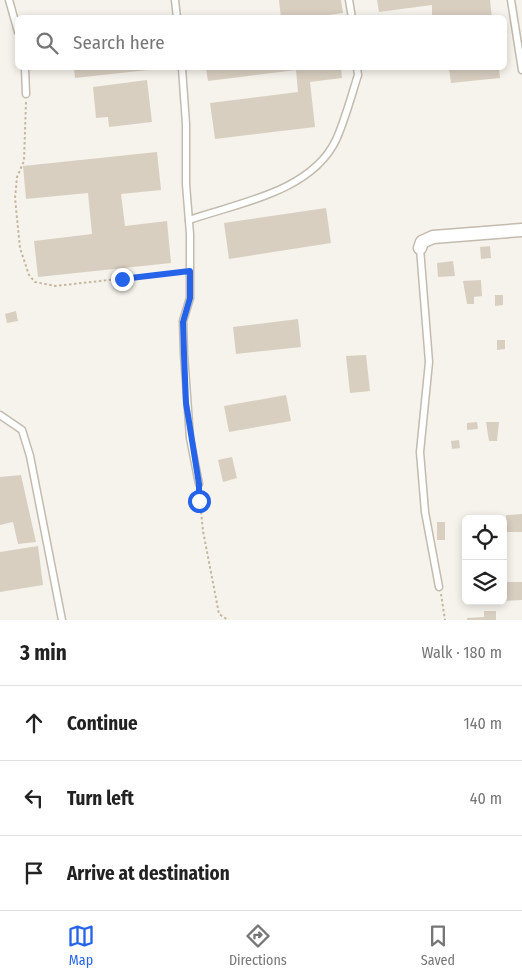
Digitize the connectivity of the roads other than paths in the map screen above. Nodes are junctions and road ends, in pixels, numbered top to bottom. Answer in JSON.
{"nodes":[{"id":1,"x":9,"y":0,"type":"edge"},
{"id":2,"x":176,"y":0,"type":"edge"},
{"id":3,"x":349,"y":0,"type":"edge"},
{"id":4,"x":511,"y":0,"type":"edge"},
{"id":5,"x":177,"y":15,"type":"edge"},
{"id":6,"x":352,"y":15,"type":"edge"},
{"id":7,"x":15,"y":21,"type":"edge"},
{"id":8,"x":25,"y":70,"type":"edge"},
{"id":9,"x":182,"y":70,"type":"edge"},
{"id":10,"x":357,"y":70,"type":"edge"},
{"id":11,"x":522,"y":70,"type":"edge"},
{"id":12,"x":26,"y":94,"type":"road end"},
{"id":13,"x":189,"y":220,"type":"junction"},
{"id":14,"x":522,"y":230,"type":"edge"},
{"id":15,"x":420,"y":248,"type":"joint"},
{"id":16,"x":0,"y":415,"type":"edge"},
{"id":17,"x":199,"y":484,"type":"road end"},
{"id":18,"x":439,"y":587,"type":"road end"},
{"id":19,"x":62,"y":620,"type":"edge"}],
"edges":[{"from":1,"to":7,"type":"lane"},
{"from":2,"to":5,"type":"lane"},
{"from":3,"to":6,"type":"lane"},
{"from":4,"to":11,"type":"lane"},
{"from":8,"to":12,"type":"lane"},
{"from":9,"to":13,"type":"lane"},
{"from":10,"to":13,"type":"lane"},
{"from":13,"to":17,"type":"lane"},
{"from":14,"to":15,"type":"street"},
{"from":15,"to":18,"type":"lane"},
{"from":16,"to":19,"type":"lane"}]}
